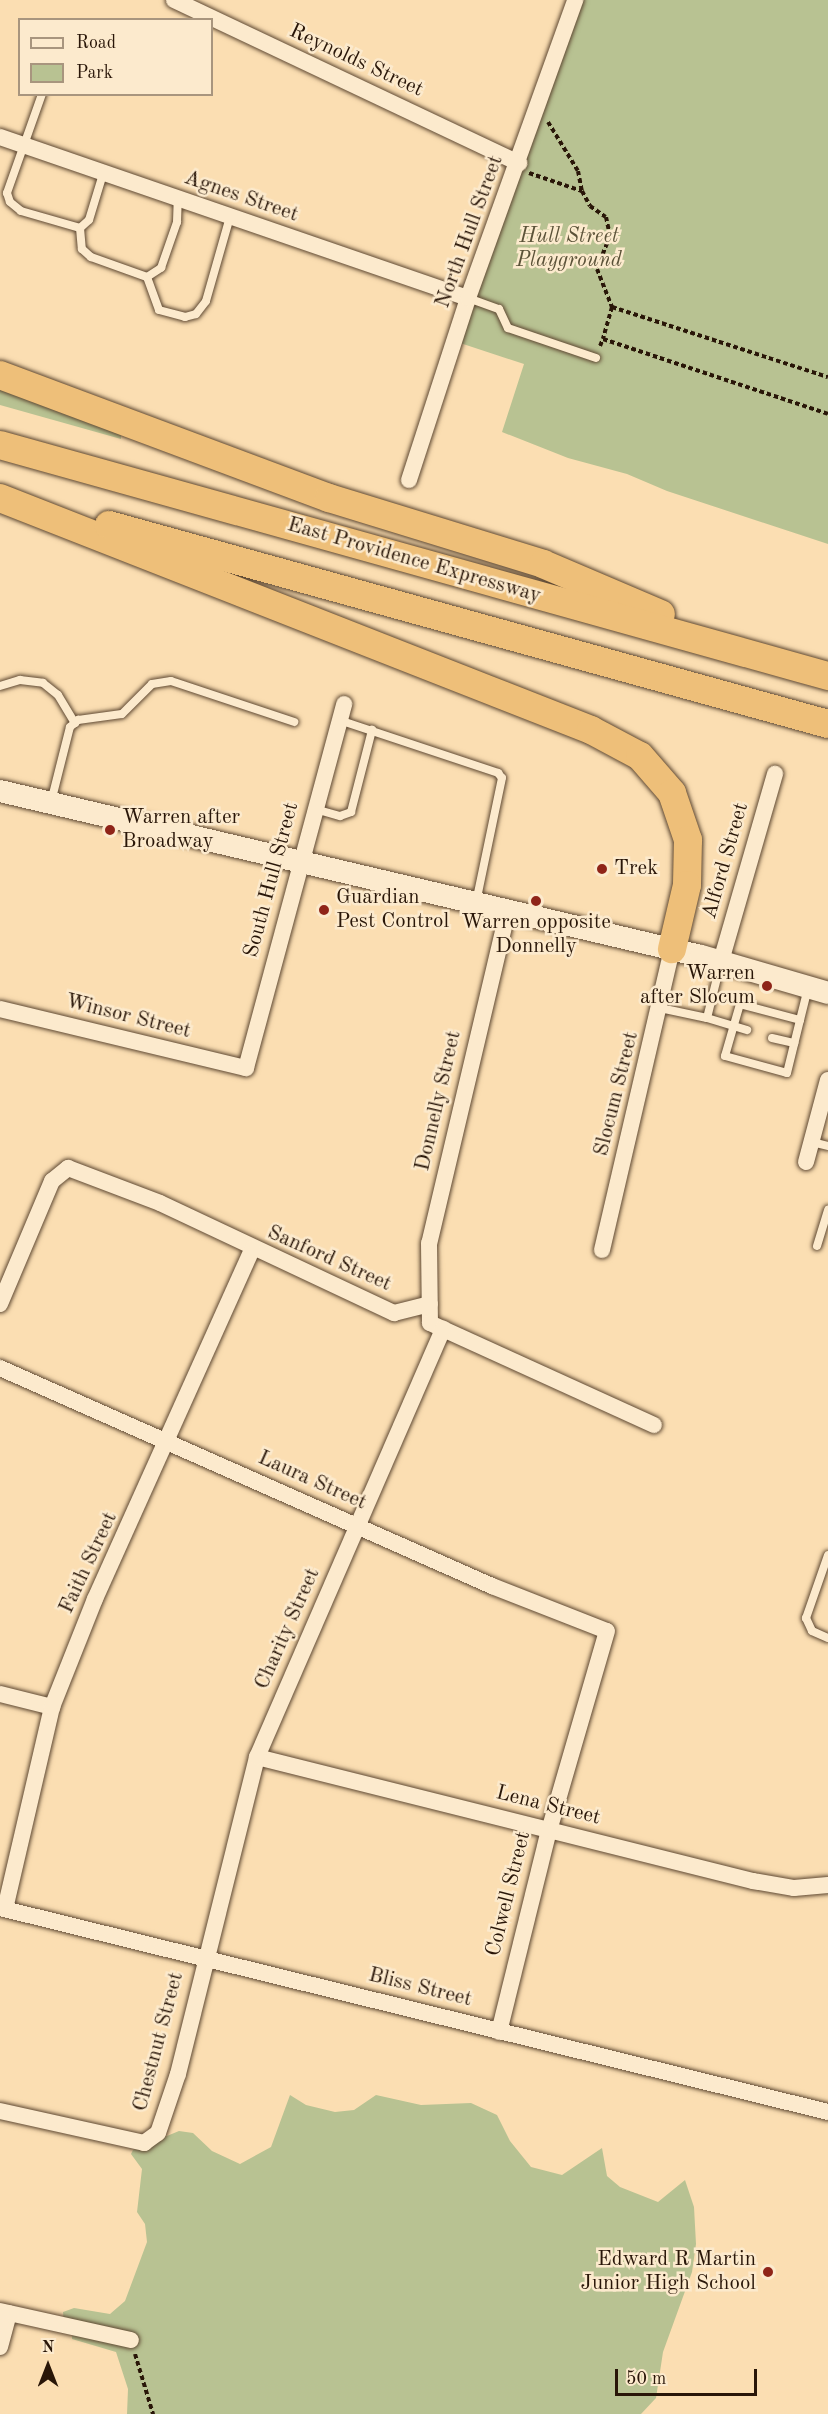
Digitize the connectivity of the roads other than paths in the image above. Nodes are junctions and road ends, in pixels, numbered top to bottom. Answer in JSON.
{"nodes":[{"id":1,"x":174,"y":0,"type":"edge"},
{"id":2,"x":575,"y":0,"type":"edge"},
{"id":3,"x":211,"y":18,"type":"edge"},
{"id":4,"x":213,"y":19,"type":"edge"},
{"id":5,"x":41,"y":96,"type":"edge"},
{"id":6,"x":0,"y":136,"type":"edge"},
{"id":7,"x":23,"y":145,"type":"junction"},
{"id":8,"x":518,"y":166,"type":"junction"},
{"id":9,"x":103,"y":174,"type":"junction"},
{"id":10,"x":178,"y":199,"type":"junction"},
{"id":11,"x":230,"y":217,"type":"junction"},
{"id":12,"x":80,"y":228,"type":"junction"},
{"id":13,"x":147,"y":276,"type":"junction"},
{"id":14,"x":468,"y":298,"type":"junction"},
{"id":15,"x":596,"y":358,"type":"road end"},
{"id":16,"x":0,"y":375,"type":"edge"},
{"id":17,"x":0,"y":445,"type":"edge"},
{"id":18,"x":409,"y":480,"type":"dead end"},
{"id":19,"x":0,"y":496,"type":"edge"},
{"id":20,"x":768,"y":659,"type":"junction"},
{"id":21,"x":828,"y":676,"type":"edge"},
{"id":22,"x":0,"y":686,"type":"edge"},
{"id":23,"x":341,"y":712,"type":"joint"},
{"id":24,"x":294,"y":722,"type":"dead end"},
{"id":25,"x":75,"y":723,"type":"junction"},
{"id":26,"x":828,"y":724,"type":"edge"},
{"id":27,"x":372,"y":730,"type":"junction"},
{"id":28,"x":775,"y":774,"type":"dead end"},
{"id":29,"x":0,"y":791,"type":"edge"},
{"id":30,"x":51,"y":803,"type":"junction"},
{"id":31,"x":314,"y":809,"type":"junction"},
{"id":32,"x":301,"y":861,"type":"junction"},
{"id":33,"x":476,"y":903,"type":"junction"},
{"id":34,"x":508,"y":910,"type":"junction"},
{"id":35,"x":672,"y":949,"type":"junction"},
{"id":36,"x":721,"y":961,"type":"junction"},
{"id":37,"x":818,"y":990,"type":"edge"},
{"id":38,"x":660,"y":1008,"type":"junction"},
{"id":39,"x":0,"y":1009,"type":"edge"},
{"id":40,"x":707,"y":1018,"type":"junction"},
{"id":41,"x":800,"y":1020,"type":"junction"},
{"id":42,"x":733,"y":1027,"type":"junction"},
{"id":43,"x":747,"y":1030,"type":"dead end"},
{"id":44,"x":772,"y":1038,"type":"dead end"},
{"id":45,"x":794,"y":1043,"type":"junction"},
{"id":46,"x":246,"y":1068,"type":"joint"},
{"id":47,"x":828,"y":1080,"type":"edge"},
{"id":48,"x":820,"y":1144,"type":"edge"},
{"id":49,"x":806,"y":1162,"type":"dead end"},
{"id":50,"x":828,"y":1210,"type":"edge"},
{"id":51,"x":817,"y":1246,"type":"dead end"},
{"id":52,"x":252,"y":1249,"type":"junction"},
{"id":53,"x":602,"y":1250,"type":"dead end"},
{"id":54,"x":0,"y":1304,"type":"edge"},
{"id":55,"x":430,"y":1304,"type":"junction"},
{"id":56,"x":443,"y":1329,"type":"junction"},
{"id":57,"x":0,"y":1368,"type":"edge"},
{"id":58,"x":654,"y":1425,"type":"dead end"},
{"id":59,"x":165,"y":1440,"type":"junction"},
{"id":60,"x":358,"y":1527,"type":"junction"},
{"id":61,"x":827,"y":1556,"type":"edge"},
{"id":62,"x":607,"y":1631,"type":"joint"},
{"id":63,"x":828,"y":1638,"type":"edge"},
{"id":64,"x":0,"y":1694,"type":"edge"},
{"id":65,"x":52,"y":1707,"type":"junction"},
{"id":66,"x":257,"y":1757,"type":"junction"},
{"id":67,"x":549,"y":1830,"type":"junction"},
{"id":68,"x":828,"y":1885,"type":"edge"},
{"id":69,"x":2,"y":1908,"type":"edge"},
{"id":70,"x":205,"y":1957,"type":"junction"},
{"id":71,"x":499,"y":2032,"type":"junction"},
{"id":72,"x":0,"y":2111,"type":"edge"},
{"id":73,"x":828,"y":2112,"type":"edge"},
{"id":74,"x":4,"y":2312,"type":"edge"},
{"id":75,"x":131,"y":2340,"type":"road end"},
{"id":76,"x":0,"y":2347,"type":"edge"}],
"edges":[{"from":1,"to":3,"type":"street","name":"Reynolds Street"},
{"from":2,"to":8,"type":"street","name":"North Hull Street"},
{"from":4,"to":8,"type":"street","name":"Reynolds Street"},
{"from":5,"to":7,"type":"lane"},
{"from":6,"to":7,"type":"street","name":"Agnes Street"},
{"from":7,"to":9,"type":"street","name":"Agnes Street"},
{"from":7,"to":12,"type":"lane"},
{"from":8,"to":14,"type":"street","name":"North Hull Street"},
{"from":9,"to":10,"type":"street","name":"Agnes Street"},
{"from":9,"to":12,"type":"lane"},
{"from":10,"to":11,"type":"street","name":"Agnes Street"},
{"from":10,"to":13,"type":"lane"},
{"from":11,"to":13,"type":"lane"},
{"from":11,"to":14,"type":"street","name":"Agnes Street"},
{"from":12,"to":13,"type":"lane"},
{"from":14,"to":15,"type":"lane"},
{"from":14,"to":18,"type":"street","name":"North Hull Street"},
{"from":16,"to":20,"type":"highway"},
{"from":17,"to":20,"type":"highway","name":"East Providence Expressway"},
{"from":19,"to":26,"type":"highway"},
{"from":19,"to":35,"type":"highway"},
{"from":20,"to":21,"type":"highway","name":"East Providence Expressway"},
{"from":22,"to":25,"type":"lane"},
{"from":23,"to":27,"type":"lane"},
{"from":23,"to":31,"type":"street","name":"South Hull Street"},
{"from":24,"to":25,"type":"lane"},
{"from":25,"to":30,"type":"lane"},
{"from":27,"to":31,"type":"lane"},
{"from":27,"to":33,"type":"lane"},
{"from":28,"to":36,"type":"street","name":"Alford Street"},
{"from":29,"to":30,"type":"main road"},
{"from":30,"to":32,"type":"main road"},
{"from":31,"to":32,"type":"street","name":"South Hull Street"},
{"from":32,"to":33,"type":"main road"},
{"from":32,"to":46,"type":"street","name":"South Hull Street"},
{"from":33,"to":34,"type":"main road"},
{"from":34,"to":35,"type":"main road"},
{"from":34,"to":55,"type":"street","name":"Donnelly Street"},
{"from":35,"to":36,"type":"main road"},
{"from":35,"to":38,"type":"street","name":"Slocum Street"},
{"from":36,"to":37,"type":"main road"},
{"from":36,"to":40,"type":"lane"},
{"from":37,"to":41,"type":"lane"},
{"from":38,"to":40,"type":"lane"},
{"from":38,"to":53,"type":"street","name":"Slocum Street"},
{"from":39,"to":46,"type":"street","name":"Winsor Street"},
{"from":40,"to":42,"type":"lane"},
{"from":41,"to":42,"type":"lane"},
{"from":41,"to":45,"type":"lane"},
{"from":42,"to":43,"type":"lane"},
{"from":42,"to":45,"type":"lane"},
{"from":44,"to":45,"type":"lane"},
{"from":47,"to":48,"type":"street"},
{"from":48,"to":49,"type":"street"},
{"from":50,"to":51,"type":"lane"},
{"from":52,"to":54,"type":"street","name":"Sanford Street"},
{"from":52,"to":55,"type":"street","name":"Sanford Street"},
{"from":52,"to":59,"type":"street","name":"Faith Street"},
{"from":55,"to":56,"type":"street"},
{"from":56,"to":58,"type":"street"},
{"from":56,"to":60,"type":"street","name":"Charity Street"},
{"from":57,"to":59,"type":"street","name":"Laura Street"},
{"from":59,"to":60,"type":"street","name":"Laura Street"},
{"from":59,"to":65,"type":"street","name":"Faith Street"},
{"from":60,"to":62,"type":"street","name":"Laura Street"},
{"from":60,"to":66,"type":"street","name":"Charity Street"},
{"from":61,"to":63,"type":"lane"},
{"from":62,"to":67,"type":"street","name":"Colwell Street"},
{"from":64,"to":65,"type":"street"},
{"from":65,"to":69,"type":"street","name":"Faith Street"},
{"from":66,"to":67,"type":"street","name":"Lena Street"},
{"from":66,"to":70,"type":"street","name":"Charity Street"},
{"from":67,"to":68,"type":"street","name":"Lena Street"},
{"from":67,"to":71,"type":"street","name":"Colwell Street"},
{"from":69,"to":70,"type":"street","name":"Bliss Street"},
{"from":70,"to":71,"type":"street","name":"Bliss Street"},
{"from":70,"to":72,"type":"street","name":"Chestnut Street"},
{"from":71,"to":73,"type":"street","name":"Bliss Street"},
{"from":74,"to":75,"type":"street"},
{"from":74,"to":76,"type":"street"}]}
